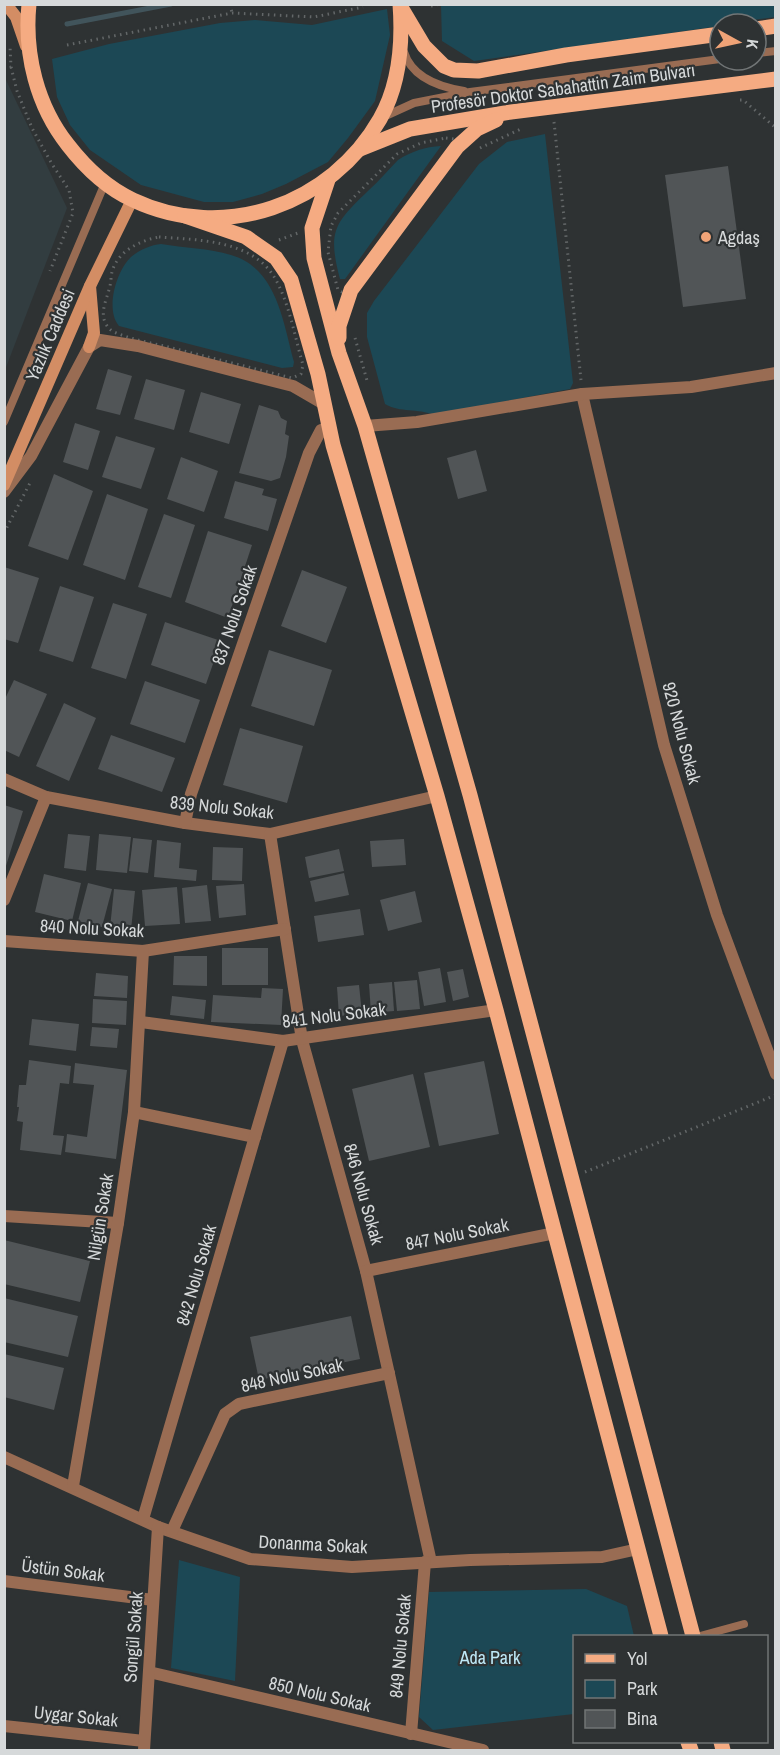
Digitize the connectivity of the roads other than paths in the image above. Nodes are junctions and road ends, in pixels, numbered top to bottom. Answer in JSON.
{"nodes":[{"id":1,"x":6,"y":4,"type":"edge"},
{"id":2,"x":30,"y":4,"type":"edge"},
{"id":3,"x":400,"y":5,"type":"edge"},
{"id":4,"x":708,"y":36,"type":"edge"},
{"id":5,"x":402,"y":45,"type":"junction"},
{"id":6,"x":30,"y":58,"type":"junction"},
{"id":7,"x":708,"y":60,"type":"edge"},
{"id":8,"x":776,"y":79,"type":"edge"},
{"id":9,"x":470,"y":93,"type":"junction"},
{"id":10,"x":511,"y":112,"type":"junction"},
{"id":11,"x":381,"y":118,"type":"junction"},
{"id":12,"x":360,"y":149,"type":"junction"},
{"id":13,"x":328,"y":180,"type":"junction"},
{"id":14,"x":105,"y":183,"type":"junction"},
{"id":15,"x":132,"y":200,"type":"junction"},
{"id":16,"x":185,"y":216,"type":"junction"},
{"id":17,"x":90,"y":286,"type":"junction"},
{"id":18,"x":89,"y":347,"type":"junction"},
{"id":19,"x":339,"y":353,"type":"junction"},
{"id":20,"x":776,"y":373,"type":"edge"},
{"id":21,"x":582,"y":394,"type":"junction"},
{"id":22,"x":324,"y":404,"type":"junction"},
{"id":23,"x":4,"y":422,"type":"edge"},
{"id":24,"x":365,"y":426,"type":"junction"},
{"id":25,"x":329,"y":427,"type":"junction"},
{"id":26,"x":4,"y":485,"type":"edge"},
{"id":27,"x":4,"y":492,"type":"edge"},
{"id":28,"x":4,"y":779,"type":"edge"},
{"id":29,"x":437,"y":796,"type":"junction"},
{"id":30,"x":46,"y":797,"type":"junction"},
{"id":31,"x":185,"y":823,"type":"junction"},
{"id":32,"x":270,"y":834,"type":"junction"},
{"id":33,"x":4,"y":900,"type":"edge"},
{"id":34,"x":285,"y":929,"type":"junction"},
{"id":35,"x":4,"y":941,"type":"edge"},
{"id":36,"x":143,"y":951,"type":"junction"},
{"id":37,"x":496,"y":1010,"type":"junction"},
{"id":38,"x":141,"y":1023,"type":"junction"},
{"id":39,"x":302,"y":1040,"type":"junction"},
{"id":40,"x":283,"y":1041,"type":"junction"},
{"id":41,"x":776,"y":1074,"type":"edge"},
{"id":42,"x":134,"y":1112,"type":"junction"},
{"id":43,"x":255,"y":1137,"type":"junction"},
{"id":44,"x":4,"y":1216,"type":"edge"},
{"id":45,"x":118,"y":1223,"type":"junction"},
{"id":46,"x":555,"y":1233,"type":"junction"},
{"id":47,"x":366,"y":1271,"type":"junction"},
{"id":48,"x":389,"y":1372,"type":"junction"},
{"id":49,"x":4,"y":1457,"type":"edge"},
{"id":50,"x":73,"y":1486,"type":"junction"},
{"id":51,"x":143,"y":1519,"type":"junction"},
{"id":52,"x":158,"y":1527,"type":"junction"},
{"id":53,"x":172,"y":1532,"type":"junction"},
{"id":54,"x":638,"y":1549,"type":"junction"},
{"id":55,"x":428,"y":1562,"type":"junction"},
{"id":56,"x":4,"y":1581,"type":"edge"},
{"id":57,"x":153,"y":1600,"type":"junction"},
{"id":58,"x":744,"y":1624,"type":"dead end"},
{"id":59,"x":661,"y":1635,"type":"edge"},
{"id":60,"x":693,"y":1635,"type":"edge"},
{"id":61,"x":704,"y":1635,"type":"edge"},
{"id":62,"x":148,"y":1672,"type":"junction"},
{"id":63,"x":4,"y":1726,"type":"edge"},
{"id":64,"x":411,"y":1734,"type":"junction"},
{"id":65,"x":144,"y":1746,"type":"edge"},
{"id":66,"x":470,"y":1749,"type":"edge"},
{"id":67,"x":483,"y":1750,"type":"edge"}],
"edges":[{"from":1,"to":6,"type":"main road"},
{"from":2,"to":6,"type":"main road"},
{"from":3,"to":4,"type":"main road","name":"Profesör Doktor Sabahattin Zaim Bulvarı"},
{"from":3,"to":5,"type":"main road"},
{"from":5,"to":9,"type":"lane"},
{"from":5,"to":11,"type":"main road"},
{"from":6,"to":14,"type":"main road"},
{"from":7,"to":9,"type":"lane"},
{"from":8,"to":10,"type":"main road","name":"Profesör Doktor Sabahattin Zaim Bulvarı"},
{"from":9,"to":11,"type":"lane"},
{"from":10,"to":12,"type":"main road","name":"Profesör Doktor Sabahattin Zaim Bulvarı"},
{"from":10,"to":19,"type":"main road"},
{"from":11,"to":12,"type":"main road"},
{"from":12,"to":13,"type":"main road"},
{"from":13,"to":16,"type":"main road"},
{"from":13,"to":19,"type":"main road"},
{"from":14,"to":15,"type":"main road"},
{"from":14,"to":23,"type":"lane"},
{"from":15,"to":16,"type":"main road"},
{"from":15,"to":17,"type":"main road","name":"Yazlık Caddesi"},
{"from":16,"to":22,"type":"main road"},
{"from":17,"to":18,"type":"main road"},
{"from":17,"to":26,"type":"main road","name":"Yazlık Caddesi"},
{"from":18,"to":22,"type":"street"},
{"from":18,"to":27,"type":"street"},
{"from":19,"to":24,"type":"main road"},
{"from":20,"to":21,"type":"street"},
{"from":21,"to":24,"type":"street"},
{"from":21,"to":41,"type":"street","name":"920 Nolu Sokak"},
{"from":22,"to":25,"type":"main road"},
{"from":24,"to":60,"type":"main road"},
{"from":25,"to":29,"type":"main road"},
{"from":25,"to":31,"type":"street","name":"837 Nolu Sokak"},
{"from":28,"to":30,"type":"street","name":"839 Nolu Sokak"},
{"from":29,"to":32,"type":"street","name":"839 Nolu Sokak"},
{"from":29,"to":37,"type":"main road"},
{"from":30,"to":31,"type":"street","name":"839 Nolu Sokak"},
{"from":30,"to":33,"type":"street"},
{"from":31,"to":32,"type":"street","name":"839 Nolu Sokak"},
{"from":32,"to":34,"type":"street","name":"846 Nolu Sokak"},
{"from":34,"to":36,"type":"street","name":"840 Nolu Sokak"},
{"from":34,"to":39,"type":"street","name":"846 Nolu Sokak"},
{"from":35,"to":36,"type":"street","name":"840 Nolu Sokak"},
{"from":36,"to":38,"type":"street","name":"Nilgün Sokak"},
{"from":37,"to":39,"type":"street","name":"841 Nolu Sokak"},
{"from":37,"to":46,"type":"main road"},
{"from":38,"to":40,"type":"street","name":"841 Nolu Sokak"},
{"from":38,"to":42,"type":"street","name":"Nilgün Sokak"},
{"from":39,"to":40,"type":"street","name":"841 Nolu Sokak"},
{"from":39,"to":47,"type":"street","name":"846 Nolu Sokak"},
{"from":40,"to":43,"type":"street","name":"842 Nolu Sokak"},
{"from":42,"to":43,"type":"street"},
{"from":42,"to":45,"type":"street","name":"Nilgün Sokak"},
{"from":43,"to":51,"type":"street","name":"842 Nolu Sokak"},
{"from":44,"to":45,"type":"street"},
{"from":45,"to":50,"type":"street","name":"Nilgün Sokak"},
{"from":46,"to":47,"type":"street","name":"847 Nolu Sokak"},
{"from":46,"to":54,"type":"main road"},
{"from":47,"to":48,"type":"street","name":"846 Nolu Sokak"},
{"from":48,"to":53,"type":"street","name":"848 Nolu Sokak"},
{"from":48,"to":55,"type":"street","name":"846 Nolu Sokak"},
{"from":49,"to":50,"type":"street","name":"Donanma Sokak"},
{"from":50,"to":51,"type":"street","name":"Donanma Sokak"},
{"from":51,"to":52,"type":"street","name":"Donanma Sokak"},
{"from":52,"to":53,"type":"street","name":"Donanma Sokak"},
{"from":52,"to":57,"type":"street","name":"Songül Sokak"},
{"from":53,"to":55,"type":"street","name":"Donanma Sokak"},
{"from":54,"to":55,"type":"street","name":"Donanma Sokak"},
{"from":54,"to":59,"type":"main road"},
{"from":55,"to":64,"type":"street","name":"849 Nolu Sokak"},
{"from":56,"to":57,"type":"street","name":"Üstün Sokak"},
{"from":57,"to":62,"type":"street","name":"Songül Sokak"},
{"from":58,"to":61,"type":"lane"},
{"from":62,"to":64,"type":"street","name":"850 Nolu Sokak"},
{"from":62,"to":65,"type":"street","name":"Songül Sokak"},
{"from":63,"to":65,"type":"street","name":"Uygar Sokak"},
{"from":64,"to":66,"type":"street","name":"850 Nolu Sokak"},
{"from":66,"to":67,"type":"street","name":"850 Nolu Sokak"}]}
